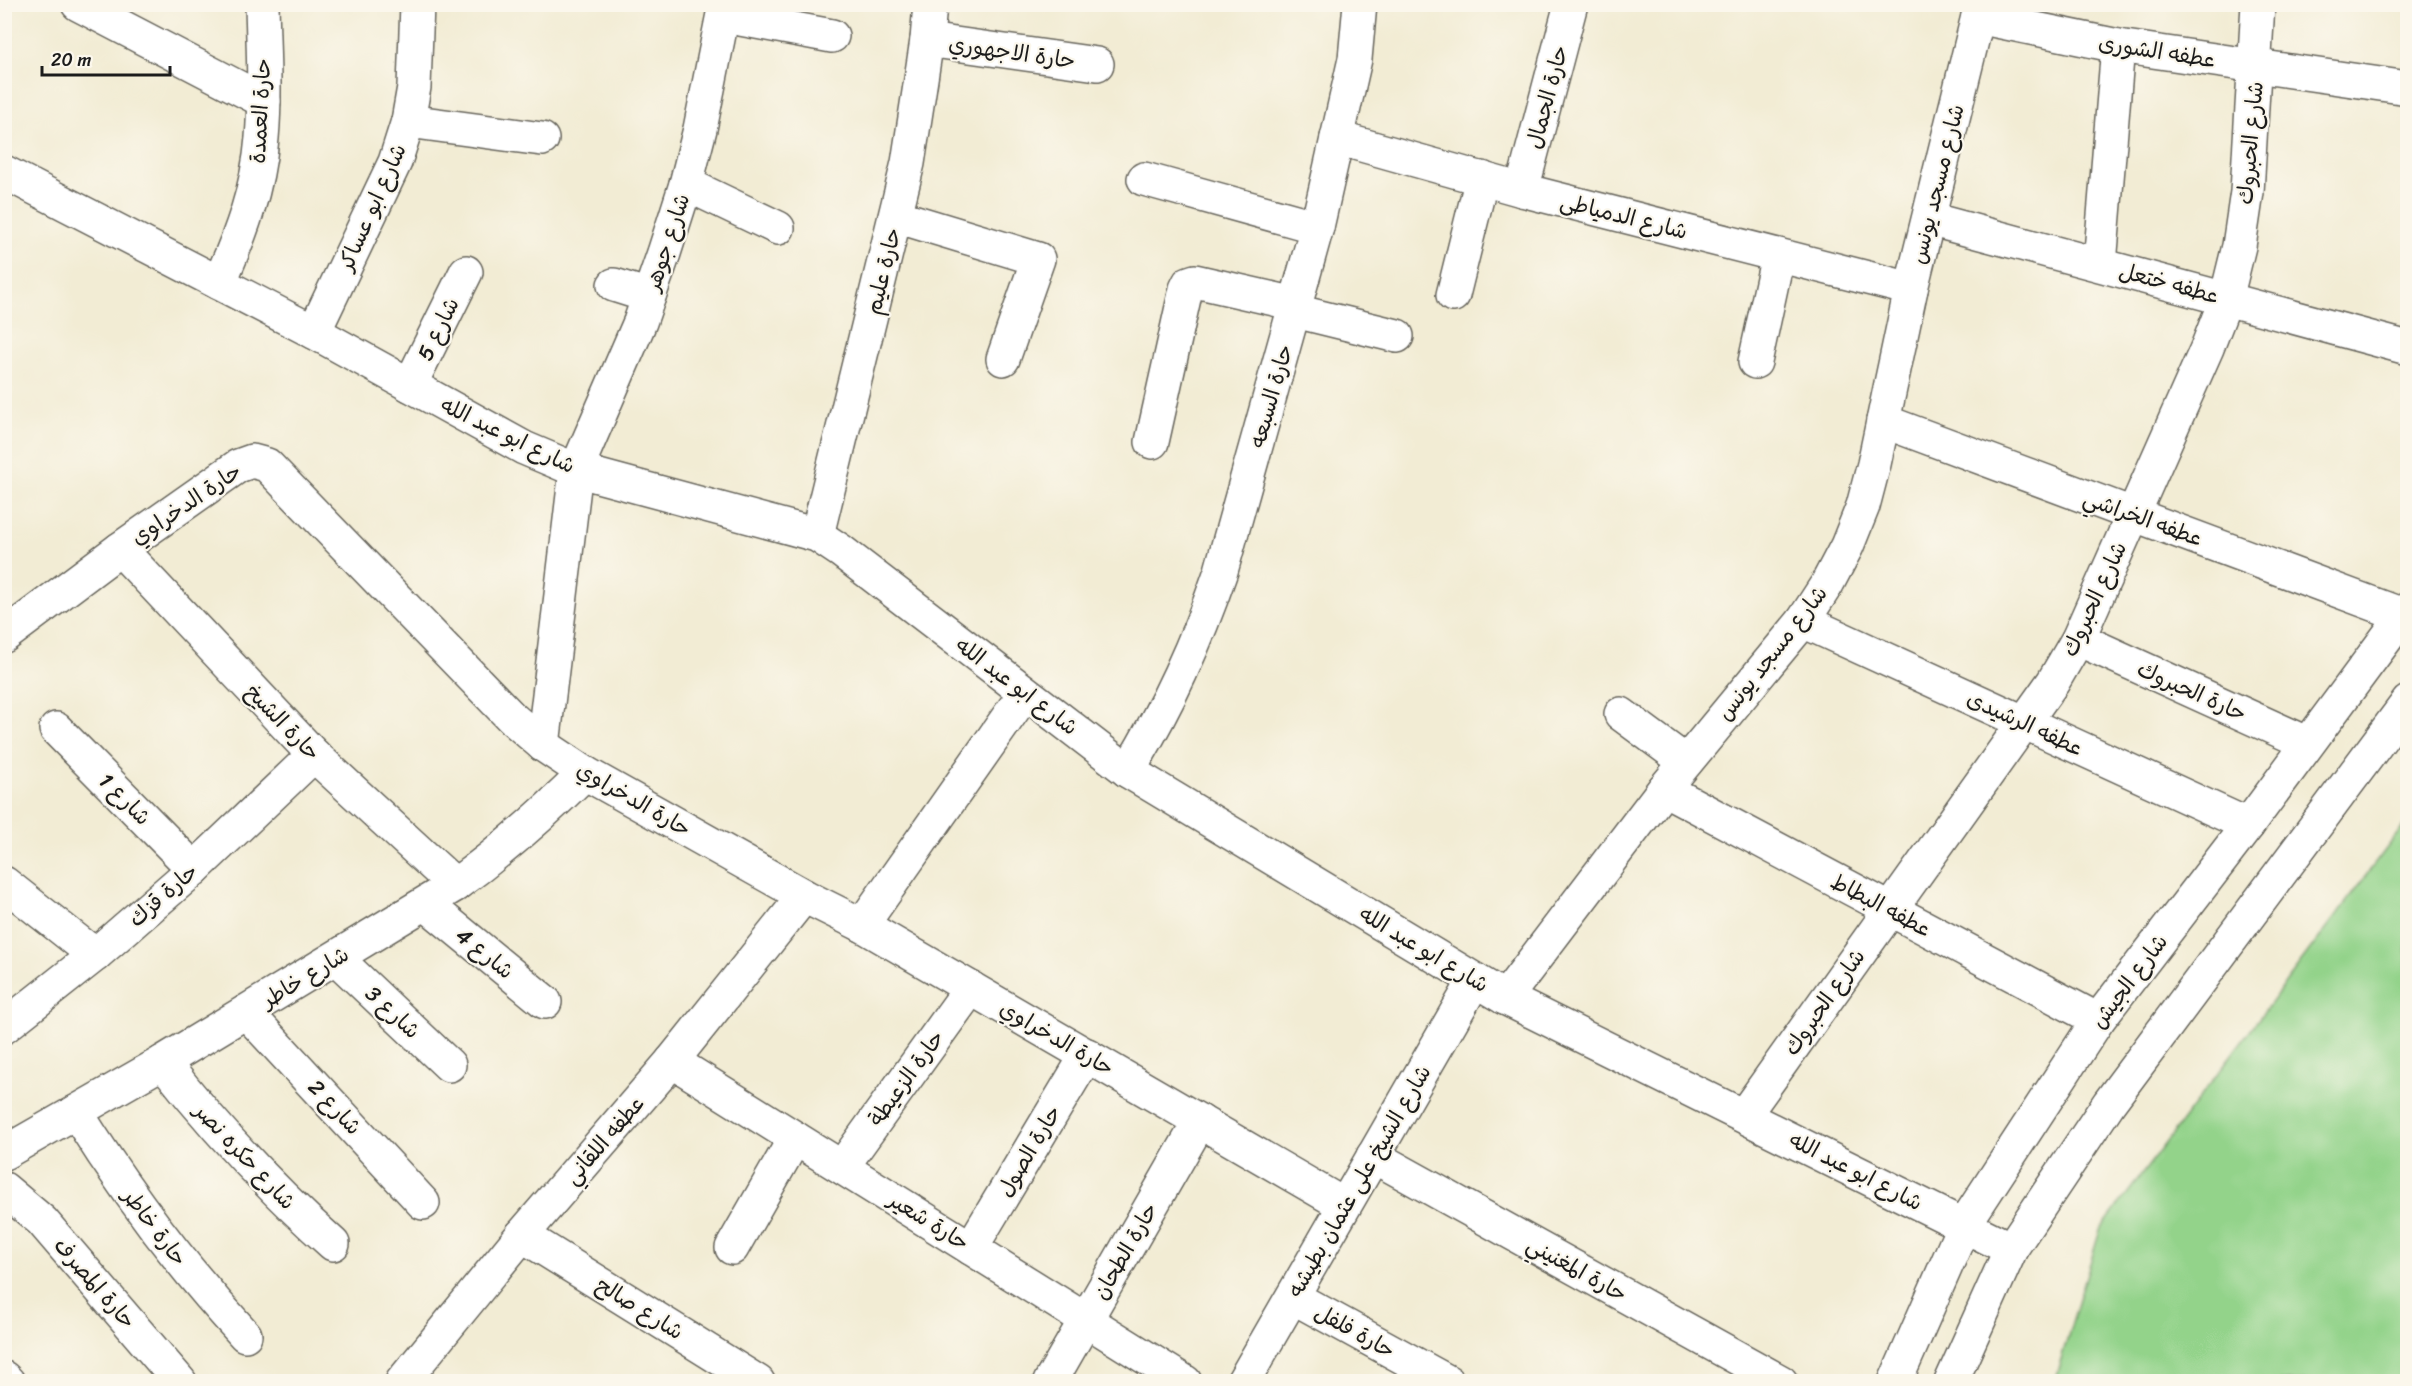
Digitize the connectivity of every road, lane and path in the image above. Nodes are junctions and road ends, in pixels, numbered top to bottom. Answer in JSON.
{"nodes":[{"id":1,"x":78,"y":4,"type":"edge"},
{"id":2,"x":262,"y":4,"type":"edge"},
{"id":3,"x":417,"y":4,"type":"edge"},
{"id":4,"x":930,"y":4,"type":"edge"},
{"id":5,"x":1360,"y":4,"type":"edge"},
{"id":6,"x":1571,"y":4,"type":"edge"},
{"id":7,"x":2258,"y":4,"type":"edge"},
{"id":8,"x":724,"y":10,"type":"edge"},
{"id":9,"x":1979,"y":11,"type":"edge"},
{"id":10,"x":832,"y":36,"type":"dead end"},
{"id":11,"x":927,"y":40,"type":"junction"},
{"id":12,"x":2118,"y":46,"type":"junction"},
{"id":13,"x":1096,"y":64,"type":"dead end"},
{"id":14,"x":2256,"y":66,"type":"junction"},
{"id":15,"x":2408,"y":88,"type":"edge"},
{"id":16,"x":264,"y":101,"type":"junction"},
{"id":17,"x":408,"y":121,"type":"junction"},
{"id":18,"x":1337,"y":138,"type":"junction"},
{"id":19,"x":542,"y":139,"type":"dead end"},
{"id":20,"x":4,"y":172,"type":"edge"},
{"id":21,"x":1482,"y":178,"type":"junction"},
{"id":22,"x":1144,"y":179,"type":"dead end"},
{"id":23,"x":686,"y":184,"type":"junction"},
{"id":24,"x":1522,"y":190,"type":"junction"},
{"id":25,"x":896,"y":216,"type":"junction"},
{"id":26,"x":1929,"y":219,"type":"junction"},
{"id":27,"x":1317,"y":227,"type":"junction"},
{"id":28,"x":778,"y":228,"type":"dead end"},
{"id":29,"x":1778,"y":255,"type":"junction"},
{"id":30,"x":2100,"y":264,"type":"junction"},
{"id":31,"x":466,"y":272,"type":"dead end"},
{"id":32,"x":219,"y":283,"type":"junction"},
{"id":33,"x":614,"y":285,"type":"dead end"},
{"id":34,"x":1911,"y":289,"type":"junction"},
{"id":35,"x":649,"y":296,"type":"junction"},
{"id":36,"x":1453,"y":296,"type":"dead end"},
{"id":37,"x":2226,"y":298,"type":"junction"},
{"id":38,"x":1296,"y":307,"type":"junction"},
{"id":39,"x":314,"y":332,"type":"junction"},
{"id":40,"x":1397,"y":336,"type":"dead end"},
{"id":41,"x":2408,"y":348,"type":"edge"},
{"id":42,"x":1003,"y":359,"type":"dead end"},
{"id":43,"x":1755,"y":362,"type":"dead end"},
{"id":44,"x":410,"y":385,"type":"junction"},
{"id":45,"x":1883,"y":421,"type":"junction"},
{"id":46,"x":1152,"y":442,"type":"dead end"},
{"id":47,"x":576,"y":470,"type":"junction"},
{"id":48,"x":2133,"y":515,"type":"junction"},
{"id":49,"x":817,"y":535,"type":"junction"},
{"id":50,"x":120,"y":549,"type":"junction"},
{"id":51,"x":2405,"y":612,"type":"edge"},
{"id":52,"x":1803,"y":621,"type":"junction"},
{"id":53,"x":4,"y":636,"type":"edge"},
{"id":54,"x":2078,"y":639,"type":"junction"},
{"id":55,"x":1025,"y":693,"type":"junction"},
{"id":56,"x":2408,"y":702,"type":"edge"},
{"id":57,"x":1621,"y":714,"type":"dead end"},
{"id":58,"x":2024,"y":722,"type":"junction"},
{"id":59,"x":56,"y":729,"type":"dead end"},
{"id":60,"x":2307,"y":743,"type":"junction"},
{"id":61,"x":543,"y":745,"type":"junction"},
{"id":62,"x":314,"y":754,"type":"junction"},
{"id":63,"x":1686,"y":762,"type":"junction"},
{"id":64,"x":1128,"y":771,"type":"junction"},
{"id":65,"x":585,"y":773,"type":"junction"},
{"id":66,"x":1664,"y":789,"type":"junction"},
{"id":67,"x":2248,"y":825,"type":"junction"},
{"id":68,"x":194,"y":869,"type":"junction"},
{"id":69,"x":4,"y":883,"type":"edge"},
{"id":70,"x":455,"y":885,"type":"junction"},
{"id":71,"x":804,"y":896,"type":"junction"},
{"id":72,"x":426,"y":904,"type":"junction"},
{"id":73,"x":1890,"y":909,"type":"junction"},
{"id":74,"x":862,"y":926,"type":"junction"},
{"id":75,"x":94,"y":955,"type":"junction"},
{"id":76,"x":336,"y":958,"type":"junction"},
{"id":77,"x":1475,"y":980,"type":"junction"},
{"id":78,"x":971,"y":988,"type":"junction"},
{"id":79,"x":1505,"y":998,"type":"junction"},
{"id":80,"x":545,"y":1002,"type":"dead end"},
{"id":81,"x":246,"y":1012,"type":"junction"},
{"id":82,"x":2098,"y":1020,"type":"junction"},
{"id":83,"x":4,"y":1027,"type":"edge"},
{"id":84,"x":1087,"y":1055,"type":"junction"},
{"id":85,"x":672,"y":1061,"type":"junction"},
{"id":86,"x":163,"y":1062,"type":"junction"},
{"id":87,"x":449,"y":1065,"type":"dead end"},
{"id":88,"x":76,"y":1112,"type":"junction"},
{"id":89,"x":1744,"y":1115,"type":"junction"},
{"id":90,"x":1200,"y":1121,"type":"junction"},
{"id":91,"x":795,"y":1138,"type":"junction"},
{"id":92,"x":4,"y":1153,"type":"edge"},
{"id":93,"x":1373,"y":1156,"type":"junction"},
{"id":94,"x":842,"y":1167,"type":"junction"},
{"id":95,"x":4,"y":1189,"type":"edge"},
{"id":96,"x":423,"y":1203,"type":"dead end"},
{"id":97,"x":1344,"y":1205,"type":"junction"},
{"id":98,"x":1964,"y":1225,"type":"junction"},
{"id":99,"x":522,"y":1235,"type":"junction"},
{"id":100,"x":333,"y":1244,"type":"dead end"},
{"id":101,"x":732,"y":1248,"type":"dead end"},
{"id":102,"x":971,"y":1248,"type":"junction"},
{"id":103,"x":2011,"y":1249,"type":"junction"},
{"id":104,"x":1293,"y":1297,"type":"junction"},
{"id":105,"x":1086,"y":1319,"type":"junction"},
{"id":106,"x":245,"y":1335,"type":"dead end"},
{"id":107,"x":4,"y":1378,"type":"edge"},
{"id":108,"x":8,"y":1382,"type":"edge"},
{"id":109,"x":180,"y":1382,"type":"edge"},
{"id":110,"x":402,"y":1382,"type":"edge"},
{"id":111,"x":758,"y":1382,"type":"edge"},
{"id":112,"x":1050,"y":1382,"type":"edge"},
{"id":113,"x":1185,"y":1382,"type":"edge"},
{"id":114,"x":1243,"y":1382,"type":"edge"},
{"id":115,"x":1448,"y":1382,"type":"edge"},
{"id":116,"x":1781,"y":1382,"type":"edge"},
{"id":117,"x":1895,"y":1382,"type":"edge"},
{"id":118,"x":1951,"y":1382,"type":"edge"}],
"edges":[{"from":1,"to":16,"type":"street"},
{"from":2,"to":16,"type":"street","name":"حارة العمدة"},
{"from":3,"to":17,"type":"street","name":"شارع ابو عساكر"},
{"from":4,"to":11,"type":"street","name":"حارة عليم"},
{"from":5,"to":18,"type":"street","name":"حارة السبعه"},
{"from":6,"to":24,"type":"street","name":"حارة الجمال"},
{"from":7,"to":14,"type":"street","name":"شارع الحبروك"},
{"from":8,"to":10,"type":"street"},
{"from":8,"to":23,"type":"street","name":"شارع جوهر"},
{"from":9,"to":12,"type":"street","name":"عطفه الشورى"},
{"from":9,"to":26,"type":"street","name":"شارع مسجد يونس"},
{"from":11,"to":13,"type":"street","name":"حارة الاجهوري"},
{"from":11,"to":25,"type":"street","name":"حارة عليم"},
{"from":12,"to":14,"type":"street","name":"عطفه الشورى"},
{"from":12,"to":30,"type":"street"},
{"from":14,"to":15,"type":"street","name":"عطفه الشورى"},
{"from":14,"to":37,"type":"street","name":"شارع الحبروك"},
{"from":16,"to":32,"type":"street","name":"حارة العمدة"},
{"from":17,"to":19,"type":"street"},
{"from":17,"to":39,"type":"street","name":"شارع ابو عساكر"},
{"from":18,"to":21,"type":"street","name":"شارع الدمياطى"},
{"from":18,"to":27,"type":"street","name":"حارة السبعه"},
{"from":20,"to":32,"type":"street","name":"شارع ابو عبد الله"},
{"from":21,"to":24,"type":"street","name":"شارع الدمياطى"},
{"from":21,"to":36,"type":"street"},
{"from":22,"to":27,"type":"street"},
{"from":23,"to":28,"type":"street"},
{"from":23,"to":35,"type":"street","name":"شارع جوهر"},
{"from":24,"to":29,"type":"street","name":"شارع الدمياطى"},
{"from":25,"to":42,"type":"street"},
{"from":25,"to":49,"type":"street","name":"حارة عليم"},
{"from":26,"to":30,"type":"street","name":"عطفه ختعل"},
{"from":26,"to":34,"type":"street","name":"شارع مسجد يونس"},
{"from":27,"to":38,"type":"street","name":"حارة السبعه"},
{"from":29,"to":34,"type":"street","name":"شارع الدمياطى"},
{"from":29,"to":43,"type":"street"},
{"from":30,"to":37,"type":"street","name":"عطفه ختعل"},
{"from":31,"to":44,"type":"street","name":"شارع 5"},
{"from":32,"to":39,"type":"street","name":"شارع ابو عبد الله"},
{"from":33,"to":35,"type":"street"},
{"from":34,"to":45,"type":"street","name":"شارع مسجد يونس"},
{"from":35,"to":47,"type":"street","name":"شارع جوهر"},
{"from":37,"to":41,"type":"street","name":"عطفه ختعل"},
{"from":37,"to":48,"type":"street","name":"شارع الحبروك"},
{"from":38,"to":40,"type":"street"},
{"from":38,"to":46,"type":"street"},
{"from":38,"to":64,"type":"street","name":"حارة السبعه"},
{"from":39,"to":44,"type":"street","name":"شارع ابو عبد الله"},
{"from":44,"to":47,"type":"street","name":"شارع ابو عبد الله"},
{"from":45,"to":48,"type":"street","name":"عطفه الخراشي"},
{"from":45,"to":52,"type":"street","name":"شارع مسجد يونس"},
{"from":47,"to":49,"type":"street","name":"شارع ابو عبد الله"},
{"from":47,"to":61,"type":"street","name":"شارع جوهر"},
{"from":48,"to":51,"type":"street","name":"عطفه الخراشي"},
{"from":48,"to":54,"type":"street","name":"شارع الحبروك"},
{"from":49,"to":55,"type":"street","name":"شارع ابو عبد الله"},
{"from":50,"to":53,"type":"street","name":"حارة الدخراوي"},
{"from":50,"to":61,"type":"street","name":"حارة الدخراوي"},
{"from":50,"to":62,"type":"street","name":"حارة الشيخ"},
{"from":51,"to":60,"type":"street","name":"شارع الجيش"},
{"from":52,"to":58,"type":"street","name":"عطفه الرشيدى"},
{"from":52,"to":63,"type":"street","name":"شارع مسجد يونس"},
{"from":54,"to":58,"type":"street","name":"شارع الحبروك"},
{"from":54,"to":60,"type":"street","name":"حارة الحبروك"},
{"from":55,"to":64,"type":"street","name":"شارع ابو عبد الله"},
{"from":55,"to":74,"type":"street"},
{"from":56,"to":103,"type":"street"},
{"from":57,"to":63,"type":"street"},
{"from":58,"to":67,"type":"street","name":"عطفه الرشيدى"},
{"from":58,"to":73,"type":"street","name":"شارع الحبروك"},
{"from":59,"to":68,"type":"street","name":"شارع 1"},
{"from":60,"to":67,"type":"street","name":"شارع الجيش"},
{"from":61,"to":65,"type":"street","name":"حارة الدخراوي"},
{"from":62,"to":68,"type":"street","name":"حارة قزك"},
{"from":62,"to":70,"type":"street","name":"حارة الشيخ"},
{"from":63,"to":66,"type":"street","name":"شارع مسجد يونس"},
{"from":64,"to":77,"type":"street","name":"شارع ابو عبد الله"},
{"from":65,"to":70,"type":"street","name":"شارع خاطر"},
{"from":65,"to":71,"type":"street","name":"حارة الدخراوي"},
{"from":66,"to":73,"type":"street","name":"عطفه البطاط"},
{"from":66,"to":79,"type":"street","name":"شارع مسجد يونس"},
{"from":67,"to":82,"type":"street","name":"شارع الجيش"},
{"from":68,"to":75,"type":"street","name":"حارة قزك"},
{"from":69,"to":75,"type":"street"},
{"from":70,"to":72,"type":"street","name":"شارع خاطر"},
{"from":71,"to":74,"type":"street","name":"حارة الدخراوي"},
{"from":71,"to":85,"type":"street","name":"عطفه اللقاني"},
{"from":72,"to":76,"type":"street","name":"شارع خاطر"},
{"from":72,"to":80,"type":"street","name":"شارع 4"},
{"from":73,"to":82,"type":"street","name":"عطفه البطاط"},
{"from":73,"to":89,"type":"street","name":"شارع الحبروك"},
{"from":74,"to":78,"type":"street","name":"حارة الدخراوي"},
{"from":75,"to":83,"type":"street","name":"حارة قزك"},
{"from":76,"to":81,"type":"street","name":"شارع خاطر"},
{"from":76,"to":87,"type":"street","name":"شارع 3"},
{"from":77,"to":79,"type":"street","name":"شارع ابو عبد الله"},
{"from":77,"to":93,"type":"street","name":"شارع الشيخ على عثمان بطيشه"},
{"from":78,"to":84,"type":"street","name":"حارة الدخراوي"},
{"from":78,"to":94,"type":"street","name":"حارة الزعيطة"},
{"from":79,"to":89,"type":"street","name":"شارع ابو عبد الله"},
{"from":81,"to":86,"type":"street","name":"شارع خاطر"},
{"from":81,"to":96,"type":"street","name":"شارع 2"},
{"from":82,"to":98,"type":"street","name":"شارع الجيش"},
{"from":84,"to":90,"type":"street","name":"حارة الدخراوي"},
{"from":84,"to":102,"type":"street","name":"حارة الصول"},
{"from":85,"to":91,"type":"street","name":"حارة شعير"},
{"from":85,"to":99,"type":"street","name":"عطفه اللقاني"},
{"from":86,"to":88,"type":"street","name":"شارع خاطر"},
{"from":86,"to":100,"type":"street","name":"شارع حكره نصر"},
{"from":88,"to":92,"type":"street","name":"شارع خاطر"},
{"from":88,"to":106,"type":"street","name":"حارة خاطر"},
{"from":89,"to":98,"type":"street","name":"شارع ابو عبد الله"},
{"from":90,"to":97,"type":"street","name":"حارة الدخراوي"},
{"from":90,"to":105,"type":"street","name":"حارة الطحان"},
{"from":91,"to":94,"type":"street","name":"حارة شعير"},
{"from":91,"to":101,"type":"street"},
{"from":93,"to":97,"type":"street","name":"شارع الشيخ على عثمان بطيشه"},
{"from":93,"to":116,"type":"street","name":"حارة المغنيني"},
{"from":94,"to":102,"type":"street","name":"حارة شعير"},
{"from":95,"to":109,"type":"street","name":"حارة المصرف"},
{"from":97,"to":104,"type":"street","name":"شارع الشيخ على عثمان بطيشه"},
{"from":98,"to":103,"type":"street","name":"شارع ابو عبد الله"},
{"from":98,"to":117,"type":"street","name":"شارع الجيش"},
{"from":99,"to":110,"type":"street","name":"عطفه اللقاني"},
{"from":99,"to":111,"type":"street","name":"شارع صالح"},
{"from":102,"to":105,"type":"street","name":"حارة شعير"},
{"from":103,"to":118,"type":"street"},
{"from":104,"to":114,"type":"street","name":"شارع الشيخ على عثمان بطيشه"},
{"from":104,"to":115,"type":"street","name":"حارة فلفل"},
{"from":105,"to":112,"type":"street","name":"حارة الطحان"},
{"from":105,"to":113,"type":"street","name":"حارة شعير"},
{"from":107,"to":108,"type":"street"}]}
